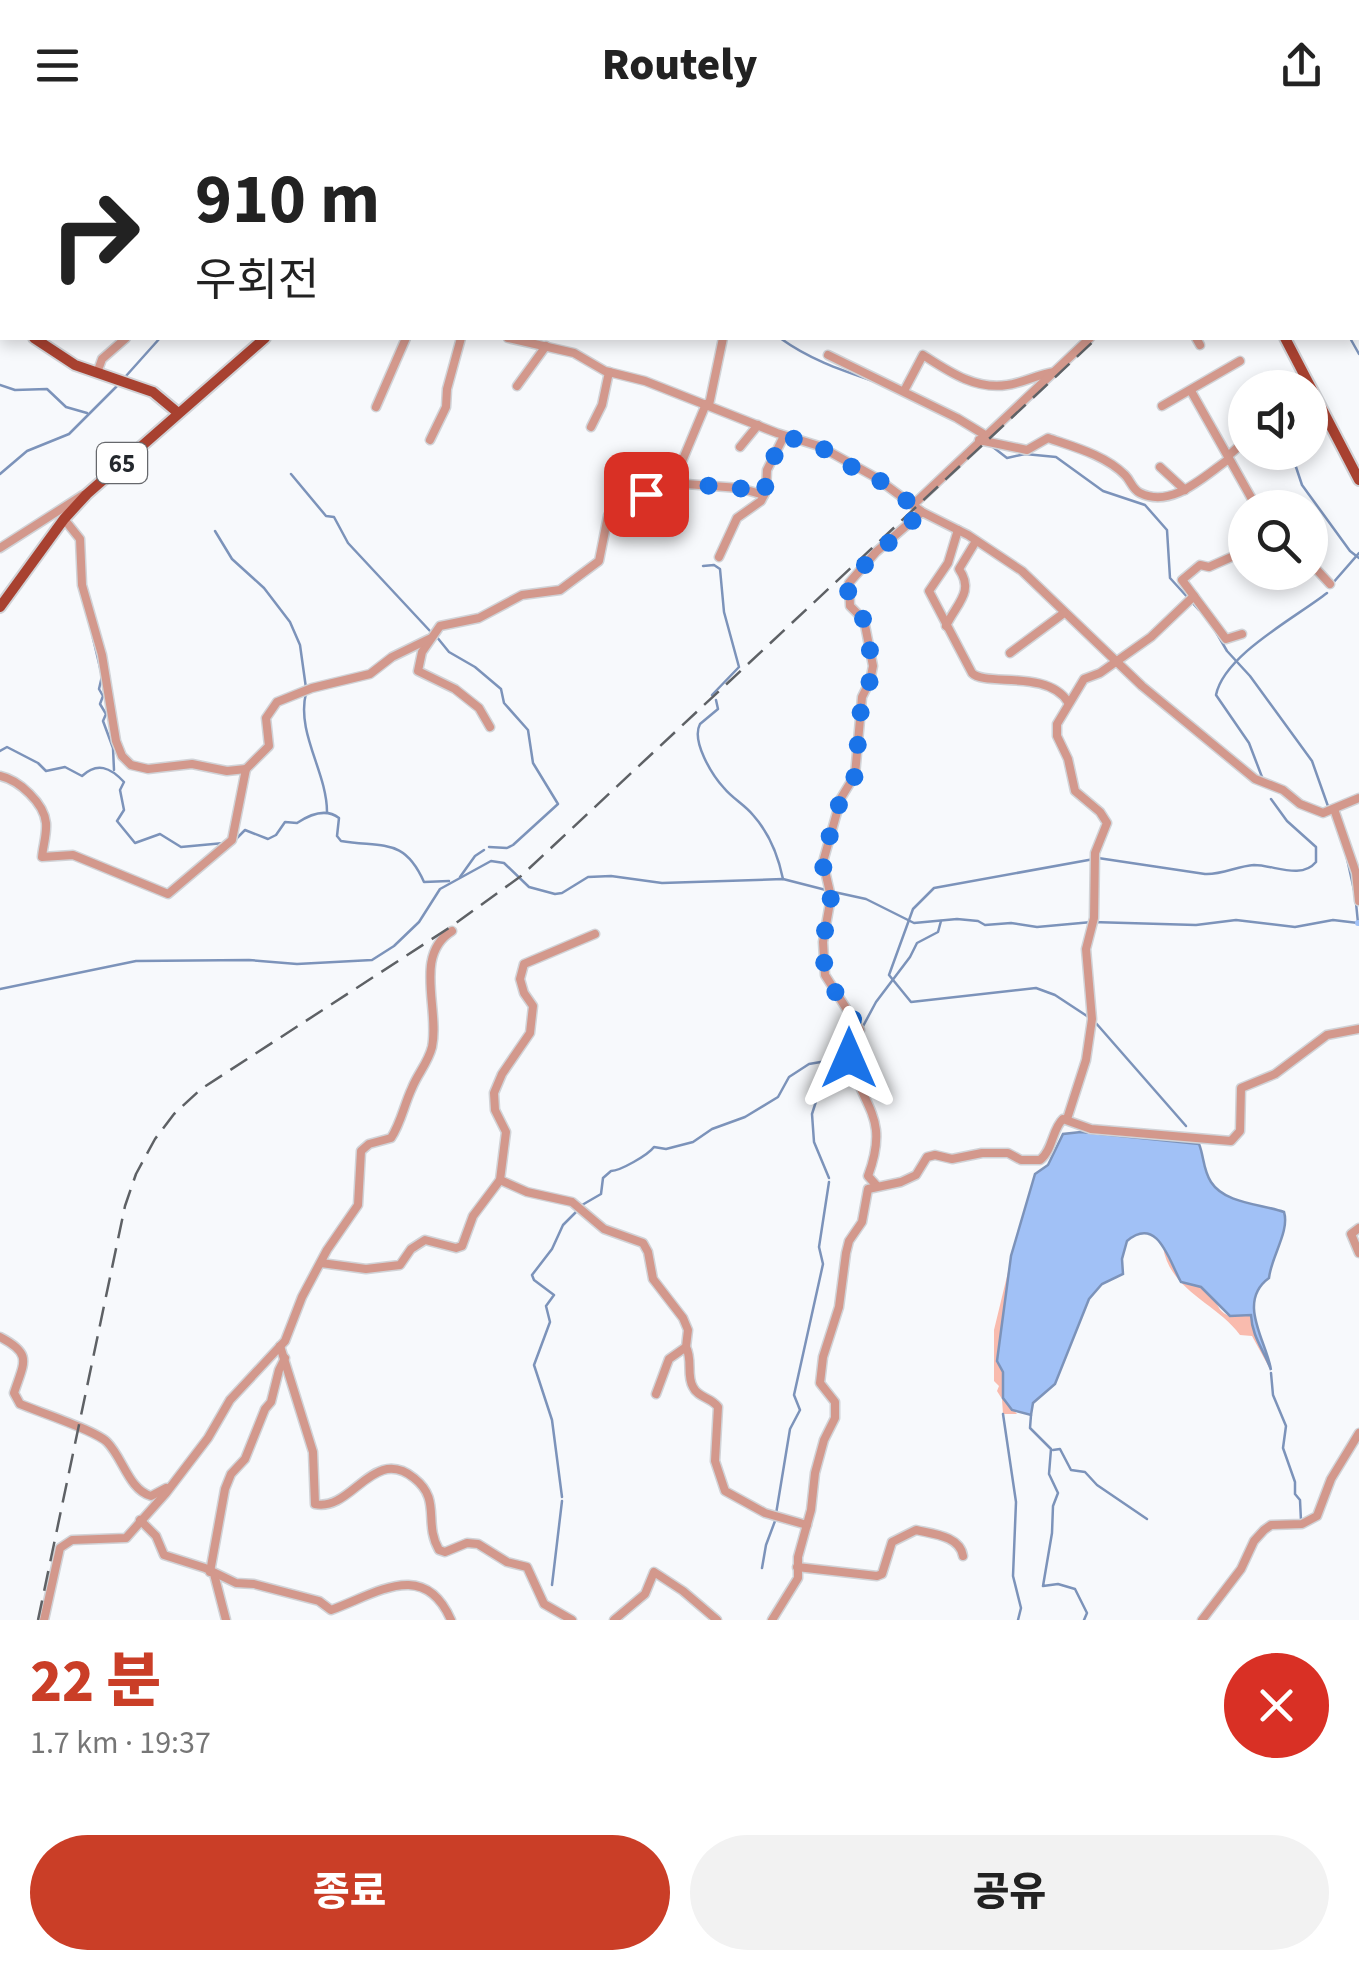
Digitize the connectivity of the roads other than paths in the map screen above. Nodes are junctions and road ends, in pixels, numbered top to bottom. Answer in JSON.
{"nodes":[{"id":1,"x":37,"y":340,"type":"edge"},
{"id":2,"x":124,"y":340,"type":"edge"},
{"id":3,"x":263,"y":340,"type":"edge"},
{"id":4,"x":405,"y":340,"type":"edge"},
{"id":5,"x":460,"y":340,"type":"edge"},
{"id":6,"x":518,"y":340,"type":"edge"},
{"id":7,"x":723,"y":340,"type":"edge"},
{"id":8,"x":1088,"y":340,"type":"edge"},
{"id":9,"x":1286,"y":340,"type":"edge"},
{"id":10,"x":546,"y":346,"type":"junction"},
{"id":11,"x":828,"y":355,"type":"dead end"},
{"id":12,"x":1240,"y":361,"type":"dead end"},
{"id":13,"x":1299,"y":370,"type":"edge"},
{"id":14,"x":609,"y":372,"type":"junction"},
{"id":15,"x":1055,"y":372,"type":"junction"},
{"id":16,"x":97,"y":373,"type":"junction"},
{"id":17,"x":517,"y":386,"type":"dead end"},
{"id":18,"x":1191,"y":390,"type":"junction"},
{"id":19,"x":904,"y":391,"type":"junction"},
{"id":20,"x":707,"y":404,"type":"junction"},
{"id":21,"x":1162,"y":406,"type":"dead end"},
{"id":22,"x":376,"y":408,"type":"dead end"},
{"id":23,"x":177,"y":412,"type":"junction"},
{"id":24,"x":758,"y":425,"type":"junction"},
{"id":25,"x":1328,"y":425,"type":"edge"},
{"id":26,"x":591,"y":428,"type":"dead end"},
{"id":27,"x":784,"y":436,"type":"junction"},
{"id":28,"x":982,"y":438,"type":"junction"},
{"id":29,"x":430,"y":440,"type":"dead end"},
{"id":30,"x":740,"y":447,"type":"dead end"},
{"id":31,"x":1228,"y":456,"type":"edge"},
{"id":32,"x":1228,"y":459,"type":"edge"},
{"id":33,"x":1160,"y":467,"type":"dead end"},
{"id":34,"x":1359,"y":480,"type":"edge"},
{"id":35,"x":673,"y":483,"type":"junction"},
{"id":36,"x":1185,"y":490,"type":"junction"},
{"id":37,"x":87,"y":494,"type":"junction"},
{"id":38,"x":764,"y":495,"type":"junction"},
{"id":39,"x":912,"y":504,"type":"junction"},
{"id":40,"x":922,"y":512,"type":"junction"},
{"id":41,"x":64,"y":518,"type":"junction"},
{"id":42,"x":664,"y":524,"type":"dead end"},
{"id":43,"x":958,"y":530,"type":"junction"},
{"id":44,"x":976,"y":541,"type":"junction"},
{"id":45,"x":0,"y":548,"type":"edge"},
{"id":46,"x":719,"y":557,"type":"dead end"},
{"id":47,"x":1228,"y":559,"type":"edge"},
{"id":48,"x":1194,"y":596,"type":"junction"},
{"id":49,"x":0,"y":608,"type":"edge"},
{"id":50,"x":1064,"y":613,"type":"junction"},
{"id":51,"x":946,"y":626,"type":"junction"},
{"id":52,"x":1242,"y":634,"type":"dead end"},
{"id":53,"x":428,"y":639,"type":"junction"},
{"id":54,"x":1010,"y":653,"type":"dead end"},
{"id":55,"x":1116,"y":661,"type":"junction"},
{"id":56,"x":1068,"y":702,"type":"junction"},
{"id":57,"x":490,"y":728,"type":"dead end"},
{"id":58,"x":246,"y":769,"type":"junction"},
{"id":59,"x":0,"y":776,"type":"edge"},
{"id":60,"x":1359,"y":798,"type":"edge"},
{"id":61,"x":1334,"y":809,"type":"junction"},
{"id":62,"x":1359,"y":901,"type":"edge"},
{"id":63,"x":452,"y":932,"type":"dead end"},
{"id":64,"x":596,"y":934,"type":"dead end"},
{"id":65,"x":1359,"y":1029,"type":"edge"},
{"id":66,"x":1067,"y":1119,"type":"junction"},
{"id":67,"x":500,"y":1180,"type":"junction"},
{"id":68,"x":877,"y":1186,"type":"junction"},
{"id":69,"x":1359,"y":1228,"type":"edge"},
{"id":70,"x":1359,"y":1252,"type":"edge"},
{"id":71,"x":322,"y":1263,"type":"junction"},
{"id":72,"x":0,"y":1337,"type":"edge"},
{"id":73,"x":280,"y":1346,"type":"junction"},
{"id":74,"x":686,"y":1347,"type":"junction"},
{"id":75,"x":286,"y":1358,"type":"junction"},
{"id":76,"x":656,"y":1394,"type":"dead end"},
{"id":77,"x":1359,"y":1433,"type":"edge"},
{"id":78,"x":176,"y":1479,"type":"junction"},
{"id":79,"x":140,"y":1520,"type":"junction"},
{"id":80,"x":807,"y":1525,"type":"junction"},
{"id":81,"x":962,"y":1556,"type":"dead end"},
{"id":82,"x":797,"y":1567,"type":"junction"},
{"id":83,"x":212,"y":1573,"type":"junction"},
{"id":84,"x":44,"y":1620,"type":"edge"},
{"id":85,"x":226,"y":1620,"type":"edge"},
{"id":86,"x":451,"y":1620,"type":"edge"},
{"id":87,"x":572,"y":1620,"type":"edge"},
{"id":88,"x":614,"y":1620,"type":"edge"},
{"id":89,"x":717,"y":1620,"type":"edge"},
{"id":90,"x":772,"y":1620,"type":"edge"},
{"id":91,"x":1202,"y":1620,"type":"edge"}],
"edges":[{"from":1,"to":16,"type":"main road"},
{"from":2,"to":16,"type":"street"},
{"from":3,"to":23,"type":"main road","number":"65"},
{"from":4,"to":22,"type":"street"},
{"from":5,"to":29,"type":"street"},
{"from":6,"to":10,"type":"street"},
{"from":7,"to":20,"type":"street"},
{"from":8,"to":15,"type":"street"},
{"from":9,"to":13,"type":"main road"},
{"from":10,"to":14,"type":"street"},
{"from":10,"to":17,"type":"street"},
{"from":11,"to":19,"type":"street"},
{"from":12,"to":18,"type":"street"},
{"from":14,"to":20,"type":"street"},
{"from":14,"to":26,"type":"street"},
{"from":15,"to":19,"type":"street"},
{"from":15,"to":28,"type":"street"},
{"from":16,"to":23,"type":"main road"},
{"from":18,"to":21,"type":"street"},
{"from":18,"to":31,"type":"street"},
{"from":19,"to":28,"type":"street"},
{"from":20,"to":24,"type":"street"},
{"from":20,"to":35,"type":"street"},
{"from":23,"to":37,"type":"main road","number":"65"},
{"from":24,"to":27,"type":"street"},
{"from":24,"to":30,"type":"street"},
{"from":25,"to":34,"type":"main road"},
{"from":27,"to":38,"type":"street"},
{"from":27,"to":39,"type":"street"},
{"from":28,"to":36,"type":"street"},
{"from":28,"to":39,"type":"street"},
{"from":32,"to":36,"type":"street"},
{"from":33,"to":36,"type":"street"},
{"from":35,"to":38,"type":"street"},
{"from":35,"to":42,"type":"street"},
{"from":35,"to":53,"type":"street"},
{"from":37,"to":41,"type":"main road","number":"65"},
{"from":37,"to":45,"type":"street"},
{"from":38,"to":46,"type":"street"},
{"from":39,"to":40,"type":"street"},
{"from":40,"to":43,"type":"street"},
{"from":40,"to":68,"type":"street"},
{"from":41,"to":49,"type":"main road","number":"65"},
{"from":41,"to":58,"type":"street"},
{"from":43,"to":44,"type":"street"},
{"from":43,"to":51,"type":"street"},
{"from":44,"to":50,"type":"street"},
{"from":44,"to":51,"type":"street"},
{"from":47,"to":48,"type":"street"},
{"from":48,"to":52,"type":"street"},
{"from":48,"to":55,"type":"street"},
{"from":50,"to":54,"type":"street"},
{"from":50,"to":55,"type":"street"},
{"from":51,"to":56,"type":"street"},
{"from":53,"to":57,"type":"street"},
{"from":53,"to":58,"type":"street"},
{"from":55,"to":56,"type":"street"},
{"from":55,"to":61,"type":"street"},
{"from":56,"to":66,"type":"street"},
{"from":58,"to":59,"type":"street"},
{"from":60,"to":61,"type":"street"},
{"from":61,"to":62,"type":"street"},
{"from":63,"to":71,"type":"street"},
{"from":64,"to":67,"type":"street"},
{"from":65,"to":66,"type":"street"},
{"from":66,"to":68,"type":"street"},
{"from":67,"to":71,"type":"street"},
{"from":67,"to":74,"type":"street"},
{"from":68,"to":80,"type":"street"},
{"from":69,"to":70,"type":"street"},
{"from":71,"to":73,"type":"street"},
{"from":72,"to":78,"type":"street"},
{"from":73,"to":75,"type":"street"},
{"from":73,"to":78,"type":"street"},
{"from":74,"to":76,"type":"street"},
{"from":74,"to":80,"type":"street"},
{"from":75,"to":83,"type":"street"},
{"from":75,"to":87,"type":"street"},
{"from":77,"to":91,"type":"street"},
{"from":78,"to":79,"type":"street"},
{"from":79,"to":83,"type":"street"},
{"from":79,"to":84,"type":"street"},
{"from":80,"to":82,"type":"street"},
{"from":81,"to":82,"type":"street"},
{"from":82,"to":90,"type":"street"},
{"from":83,"to":85,"type":"street"},
{"from":83,"to":86,"type":"street"},
{"from":88,"to":89,"type":"street"}]}
